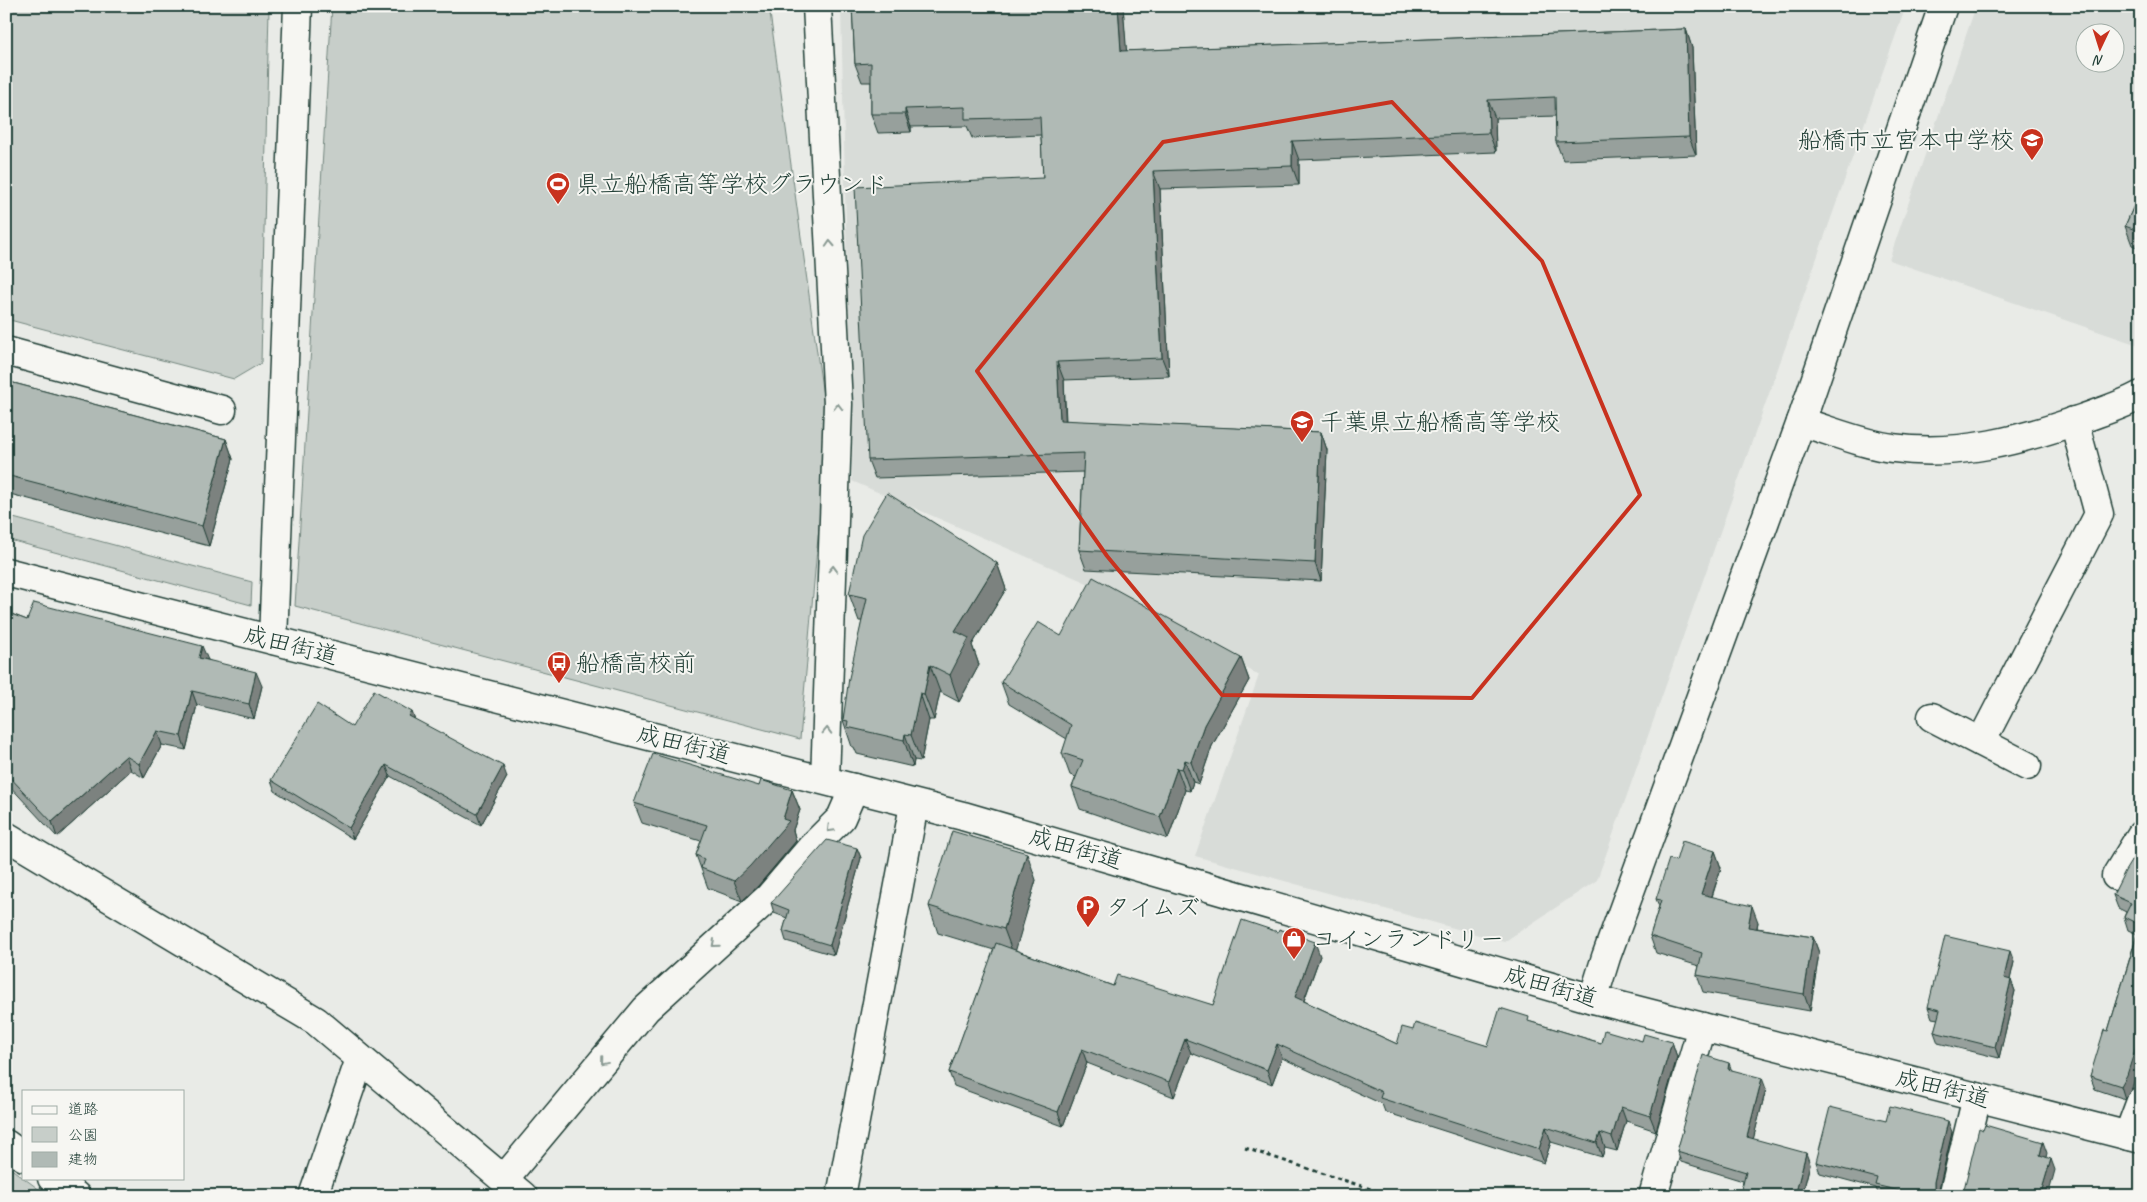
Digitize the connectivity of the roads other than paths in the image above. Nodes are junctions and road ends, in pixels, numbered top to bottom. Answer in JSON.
{"nodes":[{"id":1,"x":298,"y":6,"type":"edge"},
{"id":2,"x":817,"y":6,"type":"edge"},
{"id":3,"x":1943,"y":6,"type":"edge"},
{"id":4,"x":6,"y":351,"type":"edge"},
{"id":5,"x":2141,"y":395,"type":"edge"},
{"id":6,"x":222,"y":410,"type":"dead end"},
{"id":7,"x":2074,"y":421,"type":"junction"},
{"id":8,"x":1802,"y":422,"type":"junction"},
{"id":9,"x":6,"y":572,"type":"edge"},
{"id":10,"x":273,"y":640,"type":"junction"},
{"id":11,"x":1932,"y":716,"type":"dead end"},
{"id":12,"x":1981,"y":742,"type":"junction"},
{"id":13,"x":2027,"y":766,"type":"dead end"},
{"id":14,"x":825,"y":780,"type":"junction"},
{"id":15,"x":854,"y":788,"type":"junction"},
{"id":16,"x":914,"y":805,"type":"junction"},
{"id":17,"x":2141,"y":835,"type":"edge"},
{"id":18,"x":6,"y":836,"type":"edge"},
{"id":19,"x":2116,"y":876,"type":"dead end"},
{"id":20,"x":1593,"y":999,"type":"junction"},
{"id":21,"x":1702,"y":1027,"type":"junction"},
{"id":22,"x":360,"y":1060,"type":"junction"},
{"id":23,"x":1977,"y":1097,"type":"junction"},
{"id":24,"x":2141,"y":1101,"type":"edge"},
{"id":25,"x":2134,"y":1138,"type":"edge"},
{"id":26,"x":6,"y":1144,"type":"edge"},
{"id":27,"x":22,"y":1156,"type":"edge"},
{"id":28,"x":55,"y":1180,"type":"edge"},
{"id":29,"x":514,"y":1187,"type":"edge"},
{"id":30,"x":76,"y":1196,"type":"edge"},
{"id":31,"x":314,"y":1196,"type":"edge"},
{"id":32,"x":841,"y":1196,"type":"edge"},
{"id":33,"x":1653,"y":1196,"type":"edge"},
{"id":34,"x":1953,"y":1196,"type":"edge"}],
"edges":[{"from":1,"to":10,"type":"street"},
{"from":14,"to":2,"type":"street","one_way":true},
{"from":3,"to":8,"type":"street"},
{"from":4,"to":6,"type":"street"},
{"from":5,"to":7,"type":"street"},
{"from":7,"to":8,"type":"street"},
{"from":7,"to":12,"type":"street"},
{"from":8,"to":20,"type":"street"},
{"from":9,"to":10,"type":"street","name":"成田街道"},
{"from":10,"to":14,"type":"street","name":"成田街道"},
{"from":11,"to":12,"type":"street"},
{"from":12,"to":13,"type":"street"},
{"from":14,"to":15,"type":"street","name":"成田街道"},
{"from":15,"to":16,"type":"street","name":"成田街道"},
{"from":15,"to":29,"type":"street","one_way":true},
{"from":16,"to":20,"type":"street","name":"成田街道"},
{"from":16,"to":32,"type":"street"},
{"from":17,"to":19,"type":"street"},
{"from":18,"to":22,"type":"street"},
{"from":20,"to":21,"type":"street","name":"成田街道"},
{"from":21,"to":23,"type":"street","name":"成田街道"},
{"from":21,"to":33,"type":"street"},
{"from":22,"to":29,"type":"street"},
{"from":22,"to":31,"type":"street"},
{"from":23,"to":25,"type":"street","name":"成田街道"},
{"from":23,"to":34,"type":"street"},
{"from":24,"to":25,"type":"street"},
{"from":26,"to":27,"type":"street"},
{"from":28,"to":30,"type":"street"}]}
